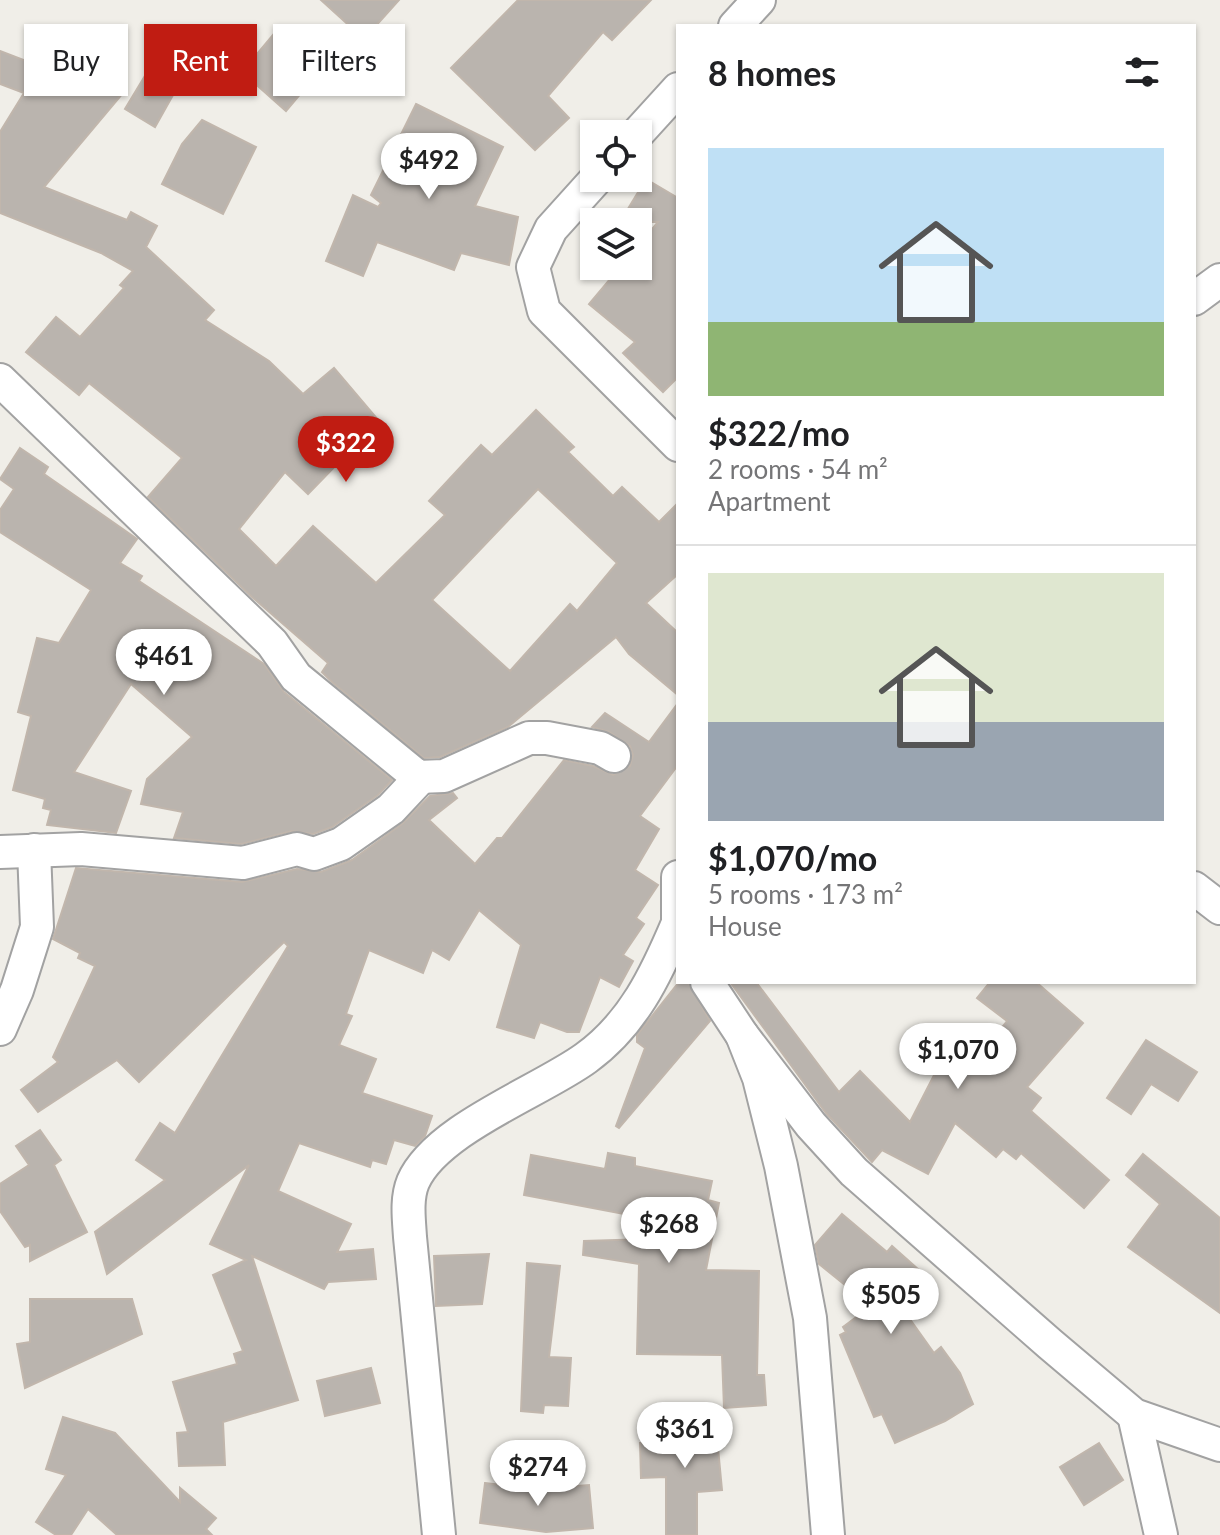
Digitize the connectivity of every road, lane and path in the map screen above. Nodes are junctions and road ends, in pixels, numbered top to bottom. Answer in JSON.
{"nodes":[{"id":1,"x":759,"y":0,"type":"edge"},
{"id":2,"x":737,"y":24,"type":"edge"},
{"id":3,"x":676,"y":91,"type":"edge"},
{"id":4,"x":650,"y":120,"type":"edge"},
{"id":5,"x":584,"y":192,"type":"edge"},
{"id":6,"x":1220,"y":280,"type":"edge"},
{"id":7,"x":1196,"y":298,"type":"edge"},
{"id":8,"x":0,"y":380,"type":"edge"},
{"id":9,"x":676,"y":443,"type":"edge"},
{"id":10,"x":614,"y":756,"type":"dead end"},
{"id":11,"x":421,"y":777,"type":"junction"},
{"id":12,"x":34,"y":850,"type":"junction"},
{"id":13,"x":0,"y":852,"type":"edge"},
{"id":14,"x":1196,"y":890,"type":"edge"},
{"id":15,"x":1220,"y":908,"type":"edge"},
{"id":16,"x":676,"y":928,"type":"edge"},
{"id":17,"x":708,"y":984,"type":"edge"},
{"id":18,"x":0,"y":1029,"type":"edge"},
{"id":19,"x":742,"y":1035,"type":"junction"},
{"id":20,"x":1134,"y":1415,"type":"junction"},
{"id":21,"x":1220,"y":1445,"type":"edge"},
{"id":22,"x":439,"y":1535,"type":"edge"},
{"id":23,"x":828,"y":1535,"type":"edge"},
{"id":24,"x":1161,"y":1535,"type":"edge"}],
"edges":[{"from":1,"to":2,"type":"street"},
{"from":3,"to":4,"type":"street"},
{"from":5,"to":9,"type":"street"},
{"from":6,"to":7,"type":"street"},
{"from":8,"to":11,"type":"street"},
{"from":10,"to":11,"type":"street"},
{"from":11,"to":12,"type":"street"},
{"from":12,"to":13,"type":"street"},
{"from":12,"to":18,"type":"street"},
{"from":14,"to":15,"type":"street"},
{"from":16,"to":22,"type":"street"},
{"from":17,"to":19,"type":"street"},
{"from":19,"to":20,"type":"street"},
{"from":19,"to":23,"type":"street"},
{"from":20,"to":21,"type":"street"},
{"from":20,"to":24,"type":"street"}]}
